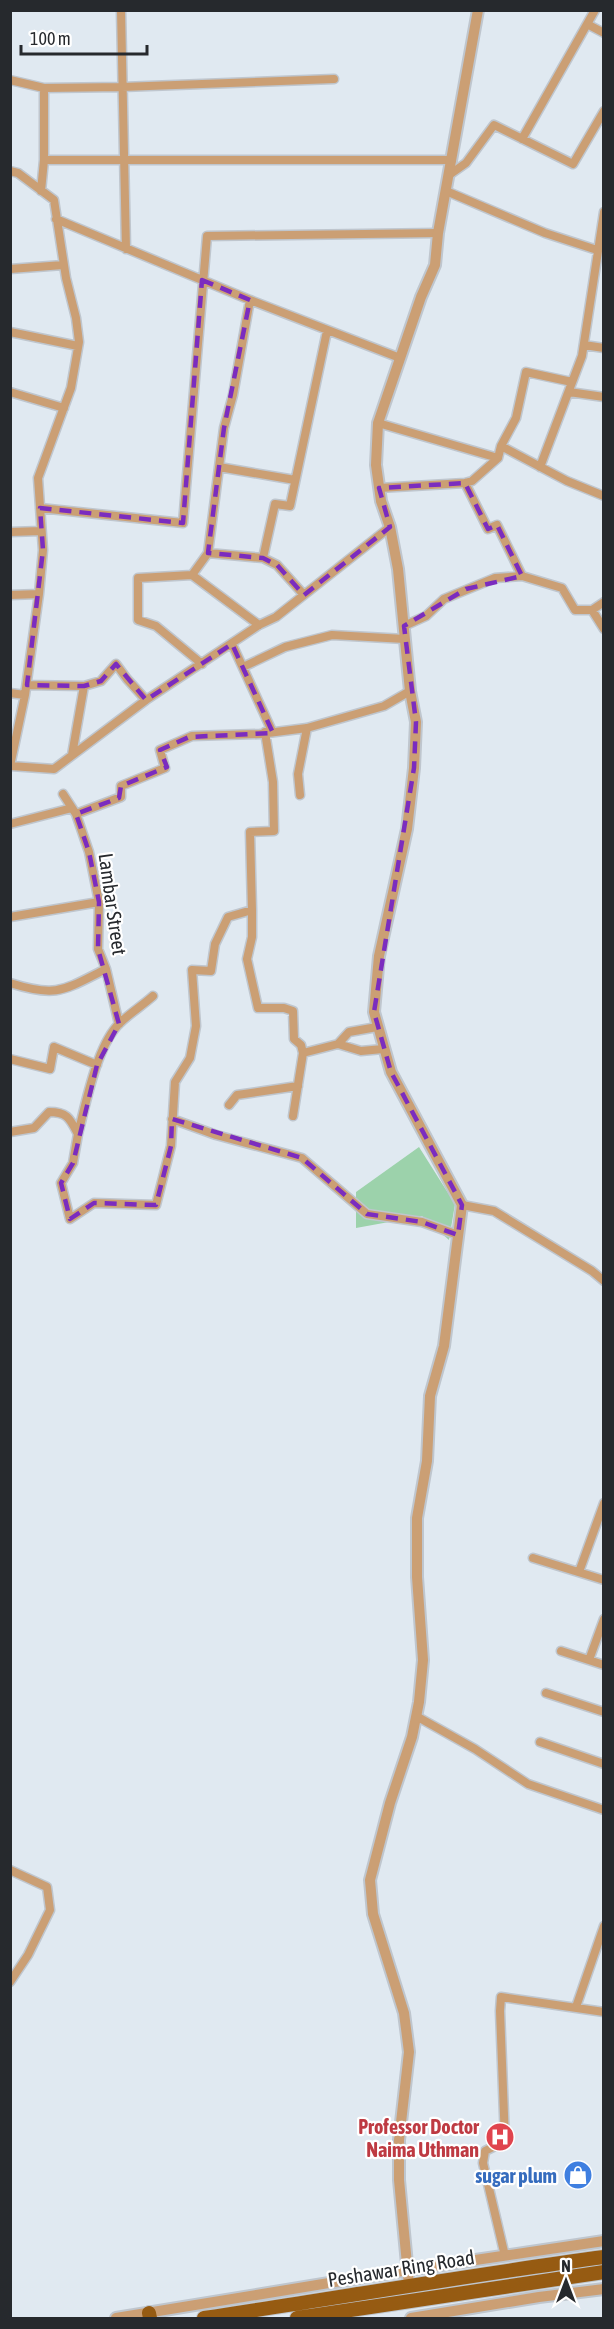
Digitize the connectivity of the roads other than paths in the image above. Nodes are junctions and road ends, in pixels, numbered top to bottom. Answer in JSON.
{"nodes":[{"id":1,"x":121,"y":10,"type":"edge"},
{"id":2,"x":478,"y":10,"type":"edge"},
{"id":3,"x":595,"y":10,"type":"edge"},
{"id":4,"x":587,"y":24,"type":"junction"},
{"id":5,"x":603,"y":33,"type":"edge"},
{"id":6,"x":334,"y":79,"type":"dead end"},
{"id":7,"x":10,"y":80,"type":"edge"},
{"id":8,"x":122,"y":87,"type":"junction"},
{"id":9,"x":44,"y":88,"type":"junction"},
{"id":10,"x":603,"y":111,"type":"edge"},
{"id":11,"x":522,"y":139,"type":"junction"},
{"id":12,"x":44,"y":160,"type":"junction"},
{"id":13,"x":124,"y":160,"type":"junction"},
{"id":14,"x":452,"y":160,"type":"junction"},
{"id":15,"x":10,"y":171,"type":"edge"},
{"id":16,"x":449,"y":175,"type":"junction"},
{"id":17,"x":41,"y":190,"type":"junction"},
{"id":18,"x":446,"y":191,"type":"junction"},
{"id":19,"x":603,"y":215,"type":"edge"},
{"id":20,"x":56,"y":219,"type":"junction"},
{"id":21,"x":438,"y":233,"type":"junction"},
{"id":22,"x":126,"y":249,"type":"junction"},
{"id":23,"x":597,"y":250,"type":"junction"},
{"id":24,"x":63,"y":265,"type":"junction"},
{"id":25,"x":10,"y":269,"type":"edge"},
{"id":26,"x":202,"y":280,"type":"junction"},
{"id":27,"x":250,"y":300,"type":"junction"},
{"id":28,"x":327,"y":331,"type":"junction"},
{"id":29,"x":10,"y":332,"type":"edge"},
{"id":30,"x":584,"y":345,"type":"junction"},
{"id":31,"x":78,"y":346,"type":"junction"},
{"id":32,"x":603,"y":348,"type":"edge"},
{"id":33,"x":400,"y":358,"type":"junction"},
{"id":34,"x":570,"y":387,"type":"junction"},
{"id":35,"x":10,"y":392,"type":"edge"},
{"id":36,"x":603,"y":398,"type":"edge"},
{"id":37,"x":64,"y":408,"type":"junction"},
{"id":38,"x":378,"y":423,"type":"junction"},
{"id":39,"x":501,"y":446,"type":"junction"},
{"id":40,"x":498,"y":458,"type":"junction"},
{"id":41,"x":219,"y":467,"type":"junction"},
{"id":42,"x":540,"y":467,"type":"junction"},
{"id":43,"x":296,"y":480,"type":"junction"},
{"id":44,"x":465,"y":483,"type":"junction"},
{"id":45,"x":379,"y":488,"type":"junction"},
{"id":46,"x":603,"y":496,"type":"edge"},
{"id":47,"x":40,"y":508,"type":"junction"},
{"id":48,"x":390,"y":527,"type":"junction"},
{"id":49,"x":41,"y":531,"type":"junction"},
{"id":50,"x":10,"y":532,"type":"edge"},
{"id":51,"x":208,"y":553,"type":"junction"},
{"id":52,"x":263,"y":558,"type":"junction"},
{"id":53,"x":192,"y":575,"type":"junction"},
{"id":54,"x":522,"y":576,"type":"junction"},
{"id":55,"x":39,"y":594,"type":"junction"},
{"id":56,"x":10,"y":595,"type":"edge"},
{"id":57,"x":304,"y":595,"type":"junction"},
{"id":58,"x":603,"y":602,"type":"edge"},
{"id":59,"x":592,"y":610,"type":"junction"},
{"id":60,"x":259,"y":625,"type":"junction"},
{"id":61,"x":404,"y":626,"type":"junction"},
{"id":62,"x":603,"y":629,"type":"edge"},
{"id":63,"x":405,"y":639,"type":"junction"},
{"id":64,"x":232,"y":644,"type":"junction"},
{"id":65,"x":202,"y":664,"type":"junction"},
{"id":66,"x":243,"y":667,"type":"junction"},
{"id":67,"x":27,"y":685,"type":"junction"},
{"id":68,"x":84,"y":686,"type":"junction"},
{"id":69,"x":410,"y":691,"type":"junction"},
{"id":70,"x":10,"y":693,"type":"edge"},
{"id":71,"x":25,"y":695,"type":"junction"},
{"id":72,"x":146,"y":700,"type":"junction"},
{"id":73,"x":307,"y":728,"type":"junction"},
{"id":74,"x":268,"y":732,"type":"junction"},
{"id":75,"x":72,"y":756,"type":"junction"},
{"id":76,"x":11,"y":766,"type":"edge"},
{"id":77,"x":63,"y":794,"type":"dead end"},
{"id":78,"x":300,"y":795,"type":"dead end"},
{"id":79,"x":74,"y":811,"type":"junction"},
{"id":80,"x":10,"y":824,"type":"edge"},
{"id":81,"x":99,"y":902,"type":"junction"},
{"id":82,"x":252,"y":910,"type":"junction"},
{"id":83,"x":11,"y":916,"type":"edge"},
{"id":84,"x":106,"y":969,"type":"junction"},
{"id":85,"x":10,"y":983,"type":"edge"},
{"id":86,"x":153,"y":996,"type":"dead end"},
{"id":87,"x":119,"y":1024,"type":"junction"},
{"id":88,"x":377,"y":1027,"type":"junction"},
{"id":89,"x":338,"y":1044,"type":"junction"},
{"id":90,"x":383,"y":1049,"type":"junction"},
{"id":91,"x":303,"y":1053,"type":"junction"},
{"id":92,"x":10,"y":1059,"type":"edge"},
{"id":93,"x":97,"y":1065,"type":"junction"},
{"id":94,"x":298,"y":1086,"type":"junction"},
{"id":95,"x":229,"y":1105,"type":"dead end"},
{"id":96,"x":293,"y":1116,"type":"dead end"},
{"id":97,"x":172,"y":1119,"type":"junction"},
{"id":98,"x":10,"y":1132,"type":"edge"},
{"id":99,"x":78,"y":1134,"type":"junction"},
{"id":100,"x":462,"y":1205,"type":"junction"},
{"id":101,"x":458,"y":1235,"type":"junction"},
{"id":102,"x":603,"y":1281,"type":"edge"},
{"id":103,"x":603,"y":1503,"type":"edge"},
{"id":104,"x":533,"y":1558,"type":"dead end"},
{"id":105,"x":579,"y":1572,"type":"junction"},
{"id":106,"x":603,"y":1580,"type":"edge"},
{"id":107,"x":603,"y":1619,"type":"edge"},
{"id":108,"x":561,"y":1651,"type":"dead end"},
{"id":109,"x":589,"y":1660,"type":"junction"},
{"id":110,"x":603,"y":1665,"type":"edge"},
{"id":111,"x":546,"y":1693,"type":"dead end"},
{"id":112,"x":603,"y":1712,"type":"edge"},
{"id":113,"x":416,"y":1716,"type":"junction"},
{"id":114,"x":540,"y":1742,"type":"dead end"},
{"id":115,"x":603,"y":1764,"type":"edge"},
{"id":116,"x":603,"y":1810,"type":"edge"},
{"id":117,"x":10,"y":1870,"type":"edge"},
{"id":118,"x":603,"y":1926,"type":"edge"},
{"id":119,"x":10,"y":1982,"type":"edge"},
{"id":120,"x":576,"y":2007,"type":"junction"},
{"id":121,"x":603,"y":2012,"type":"edge"},
{"id":122,"x":603,"y":2241,"type":"edge"},
{"id":123,"x":505,"y":2256,"type":"junction"},
{"id":124,"x":603,"y":2257,"type":"edge"},
{"id":125,"x":603,"y":2272,"type":"edge"},
{"id":126,"x":409,"y":2278,"type":"junction"},
{"id":127,"x":603,"y":2289,"type":"edge"},
{"id":128,"x":422,"y":2298,"type":"junction"},
{"id":129,"x":150,"y":2316,"type":"edge"},
{"id":130,"x":427,"y":2317,"type":"edge"},
{"id":131,"x":116,"y":2319,"type":"edge"},
{"id":132,"x":204,"y":2319,"type":"edge"},
{"id":133,"x":297,"y":2319,"type":"edge"},
{"id":134,"x":411,"y":2319,"type":"edge"}],
"edges":[{"from":1,"to":8,"type":"street"},
{"from":2,"to":14,"type":"street"},
{"from":3,"to":4,"type":"street"},
{"from":4,"to":5,"type":"street"},
{"from":4,"to":11,"type":"street"},
{"from":6,"to":8,"type":"street"},
{"from":7,"to":9,"type":"street"},
{"from":8,"to":9,"type":"street"},
{"from":8,"to":13,"type":"street"},
{"from":9,"to":12,"type":"street"},
{"from":10,"to":11,"type":"street"},
{"from":11,"to":16,"type":"street"},
{"from":12,"to":13,"type":"street"},
{"from":12,"to":17,"type":"street"},
{"from":13,"to":14,"type":"street"},
{"from":13,"to":22,"type":"street"},
{"from":14,"to":16,"type":"street"},
{"from":15,"to":17,"type":"street"},
{"from":16,"to":18,"type":"street"},
{"from":17,"to":20,"type":"street"},
{"from":18,"to":21,"type":"street"},
{"from":18,"to":23,"type":"street"},
{"from":19,"to":23,"type":"street"},
{"from":20,"to":22,"type":"street"},
{"from":20,"to":24,"type":"street"},
{"from":21,"to":26,"type":"street"},
{"from":21,"to":33,"type":"street"},
{"from":22,"to":26,"type":"street"},
{"from":23,"to":30,"type":"street"},
{"from":24,"to":25,"type":"street"},
{"from":24,"to":31,"type":"street"},
{"from":26,"to":27,"type":"street"},
{"from":26,"to":47,"type":"street"},
{"from":27,"to":28,"type":"street"},
{"from":27,"to":41,"type":"street"},
{"from":28,"to":33,"type":"street"},
{"from":28,"to":43,"type":"street"},
{"from":29,"to":31,"type":"street"},
{"from":30,"to":32,"type":"street"},
{"from":30,"to":34,"type":"street"},
{"from":31,"to":37,"type":"street"},
{"from":33,"to":38,"type":"street"},
{"from":34,"to":36,"type":"street"},
{"from":34,"to":39,"type":"street"},
{"from":34,"to":42,"type":"street"},
{"from":35,"to":37,"type":"street"},
{"from":37,"to":47,"type":"street"},
{"from":38,"to":40,"type":"street"},
{"from":38,"to":45,"type":"street"},
{"from":39,"to":40,"type":"street"},
{"from":39,"to":42,"type":"street"},
{"from":40,"to":44,"type":"street"},
{"from":41,"to":43,"type":"street"},
{"from":41,"to":51,"type":"street"},
{"from":42,"to":46,"type":"street"},
{"from":43,"to":52,"type":"street"},
{"from":44,"to":45,"type":"street"},
{"from":44,"to":54,"type":"street"},
{"from":45,"to":48,"type":"street"},
{"from":47,"to":49,"type":"street"},
{"from":48,"to":57,"type":"street"},
{"from":48,"to":61,"type":"street"},
{"from":49,"to":50,"type":"street"},
{"from":49,"to":55,"type":"street"},
{"from":51,"to":52,"type":"street"},
{"from":51,"to":53,"type":"street"},
{"from":52,"to":57,"type":"street"},
{"from":53,"to":60,"type":"street"},
{"from":53,"to":65,"type":"street"},
{"from":54,"to":59,"type":"street"},
{"from":54,"to":61,"type":"street"},
{"from":55,"to":56,"type":"street"},
{"from":55,"to":67,"type":"street"},
{"from":57,"to":60,"type":"street"},
{"from":58,"to":59,"type":"street"},
{"from":59,"to":62,"type":"street"},
{"from":60,"to":64,"type":"street"},
{"from":61,"to":63,"type":"street"},
{"from":63,"to":66,"type":"street"},
{"from":63,"to":69,"type":"street"},
{"from":64,"to":65,"type":"street"},
{"from":64,"to":66,"type":"street"},
{"from":65,"to":72,"type":"street"},
{"from":66,"to":74,"type":"street"},
{"from":67,"to":68,"type":"street"},
{"from":67,"to":71,"type":"street"},
{"from":68,"to":72,"type":"street"},
{"from":68,"to":75,"type":"street"},
{"from":69,"to":73,"type":"street"},
{"from":69,"to":88,"type":"street"},
{"from":70,"to":71,"type":"street"},
{"from":71,"to":76,"type":"street"},
{"from":72,"to":75,"type":"street"},
{"from":73,"to":74,"type":"street"},
{"from":73,"to":78,"type":"street"},
{"from":74,"to":79,"type":"street"},
{"from":74,"to":82,"type":"street"},
{"from":75,"to":76,"type":"street"},
{"from":77,"to":79,"type":"street","name":"Lambar Street"},
{"from":79,"to":80,"type":"street"},
{"from":79,"to":81,"type":"street","name":"Lambar Street"},
{"from":81,"to":83,"type":"street"},
{"from":81,"to":84,"type":"street","name":"Lambar Street"},
{"from":82,"to":91,"type":"street"},
{"from":82,"to":97,"type":"street"},
{"from":84,"to":85,"type":"street"},
{"from":84,"to":87,"type":"street","name":"Lambar Street"},
{"from":86,"to":87,"type":"street"},
{"from":87,"to":93,"type":"street"},
{"from":88,"to":89,"type":"street"},
{"from":88,"to":90,"type":"street"},
{"from":89,"to":90,"type":"street"},
{"from":89,"to":91,"type":"street"},
{"from":90,"to":100,"type":"street"},
{"from":91,"to":94,"type":"street"},
{"from":92,"to":93,"type":"street"},
{"from":93,"to":99,"type":"street"},
{"from":94,"to":95,"type":"street"},
{"from":94,"to":96,"type":"street"},
{"from":97,"to":99,"type":"street"},
{"from":97,"to":101,"type":"street"},
{"from":98,"to":99,"type":"street"},
{"from":100,"to":101,"type":"street"},
{"from":100,"to":102,"type":"street"},
{"from":101,"to":113,"type":"street"},
{"from":103,"to":105,"type":"street"},
{"from":104,"to":105,"type":"street"},
{"from":105,"to":106,"type":"street"},
{"from":107,"to":109,"type":"street"},
{"from":108,"to":109,"type":"street"},
{"from":109,"to":110,"type":"street"},
{"from":111,"to":112,"type":"street"},
{"from":113,"to":116,"type":"street"},
{"from":113,"to":126,"type":"street"},
{"from":114,"to":115,"type":"street"},
{"from":117,"to":119,"type":"street"},
{"from":118,"to":120,"type":"street"},
{"from":120,"to":121,"type":"street"},
{"from":120,"to":123,"type":"street"},
{"from":122,"to":123,"type":"street"},
{"from":123,"to":126,"type":"street"},
{"from":124,"to":126,"type":"highway","name":"Peshawar Ring Road"},
{"from":125,"to":128,"type":"highway","name":"Peshawar Ring Road"},
{"from":126,"to":129,"type":"street"},
{"from":126,"to":132,"type":"highway","name":"Peshawar Ring Road"},
{"from":127,"to":130,"type":"street"},
{"from":128,"to":130,"type":"street"},
{"from":128,"to":133,"type":"highway","name":"Peshawar Ring Road"},
{"from":129,"to":131,"type":"street"},
{"from":130,"to":134,"type":"street"}]}
